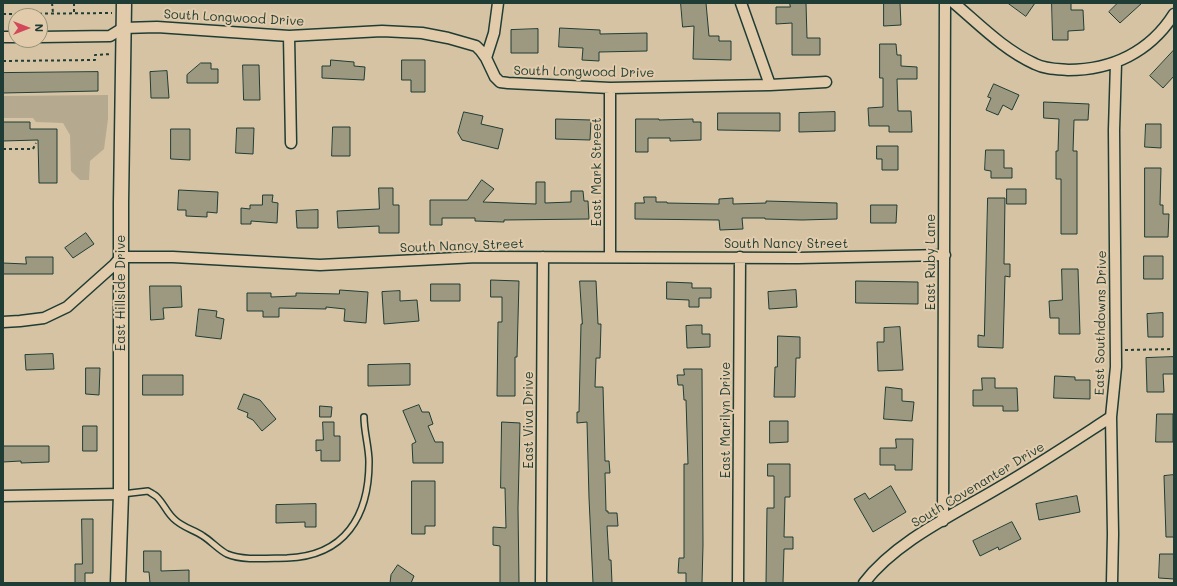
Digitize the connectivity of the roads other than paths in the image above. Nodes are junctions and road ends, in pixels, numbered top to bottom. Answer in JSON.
{"nodes":[{"id":1,"x":498,"y":3,"type":"edge"},
{"id":2,"x":741,"y":3,"type":"edge"},
{"id":3,"x":945,"y":3,"type":"edge"},
{"id":4,"x":954,"y":3,"type":"edge"},
{"id":5,"x":119,"y":8,"type":"edge"},
{"id":6,"x":1174,"y":14,"type":"edge"},
{"id":7,"x":123,"y":28,"type":"junction"},
{"id":8,"x":289,"y":36,"type":"junction"},
{"id":9,"x":48,"y":37,"type":"edge"},
{"id":10,"x":486,"y":58,"type":"junction"},
{"id":11,"x":1116,"y":63,"type":"junction"},
{"id":12,"x":826,"y":82,"type":"dead end"},
{"id":13,"x":770,"y":85,"type":"junction"},
{"id":14,"x":610,"y":88,"type":"junction"},
{"id":15,"x":291,"y":143,"type":"dead end"},
{"id":16,"x":945,"y":255,"type":"junction"},
{"id":17,"x":121,"y":257,"type":"junction"},
{"id":18,"x":543,"y":257,"type":"junction"},
{"id":19,"x":610,"y":257,"type":"junction"},
{"id":20,"x":740,"y":257,"type":"junction"},
{"id":21,"x":3,"y":322,"type":"edge"},
{"id":22,"x":364,"y":417,"type":"dead end"},
{"id":23,"x":1111,"y":418,"type":"junction"},
{"id":24,"x":121,"y":494,"type":"junction"},
{"id":25,"x":3,"y":496,"type":"edge"},
{"id":26,"x":943,"y":521,"type":"junction"},
{"id":27,"x":118,"y":583,"type":"edge"},
{"id":28,"x":541,"y":583,"type":"edge"},
{"id":29,"x":738,"y":583,"type":"edge"},
{"id":30,"x":864,"y":583,"type":"edge"},
{"id":31,"x":1112,"y":583,"type":"edge"}],
"edges":[{"from":1,"to":10,"type":"street"},
{"from":2,"to":13,"type":"street"},
{"from":3,"to":16,"type":"street","name":"East Ruby Lane"},
{"from":4,"to":11,"type":"street"},
{"from":5,"to":7,"type":"main road","name":"East Hillside Drive"},
{"from":6,"to":11,"type":"street"},
{"from":7,"to":8,"type":"street","name":"South Longwood Drive"},
{"from":7,"to":9,"type":"street"},
{"from":7,"to":17,"type":"main road","name":"East Hillside Drive"},
{"from":8,"to":10,"type":"street","name":"South Longwood Drive"},
{"from":8,"to":15,"type":"street"},
{"from":10,"to":14,"type":"street","name":"South Longwood Drive"},
{"from":11,"to":23,"type":"street","name":"East Southdowns Drive"},
{"from":12,"to":13,"type":"street","name":"South Longwood Drive"},
{"from":13,"to":14,"type":"street","name":"South Longwood Drive"},
{"from":14,"to":19,"type":"street","name":"East Mark Street"},
{"from":16,"to":20,"type":"street","name":"South Nancy Street"},
{"from":16,"to":26,"type":"street","name":"East Ruby Lane"},
{"from":17,"to":18,"type":"street","name":"South Nancy Street"},
{"from":17,"to":21,"type":"street"},
{"from":17,"to":24,"type":"main road","name":"East Hillside Drive"},
{"from":18,"to":19,"type":"street","name":"South Nancy Street"},
{"from":18,"to":28,"type":"street","name":"East Viva Drive"},
{"from":19,"to":20,"type":"street","name":"South Nancy Street"},
{"from":20,"to":29,"type":"street","name":"East Marilyn Drive"},
{"from":22,"to":24,"type":"lane"},
{"from":23,"to":26,"type":"street","name":"South Covenanter Drive"},
{"from":23,"to":31,"type":"street","name":"East Southdowns Drive"},
{"from":24,"to":25,"type":"street"},
{"from":24,"to":27,"type":"main road","name":"East Hillside Drive"},
{"from":26,"to":30,"type":"street","name":"South Covenanter Drive"}]}
